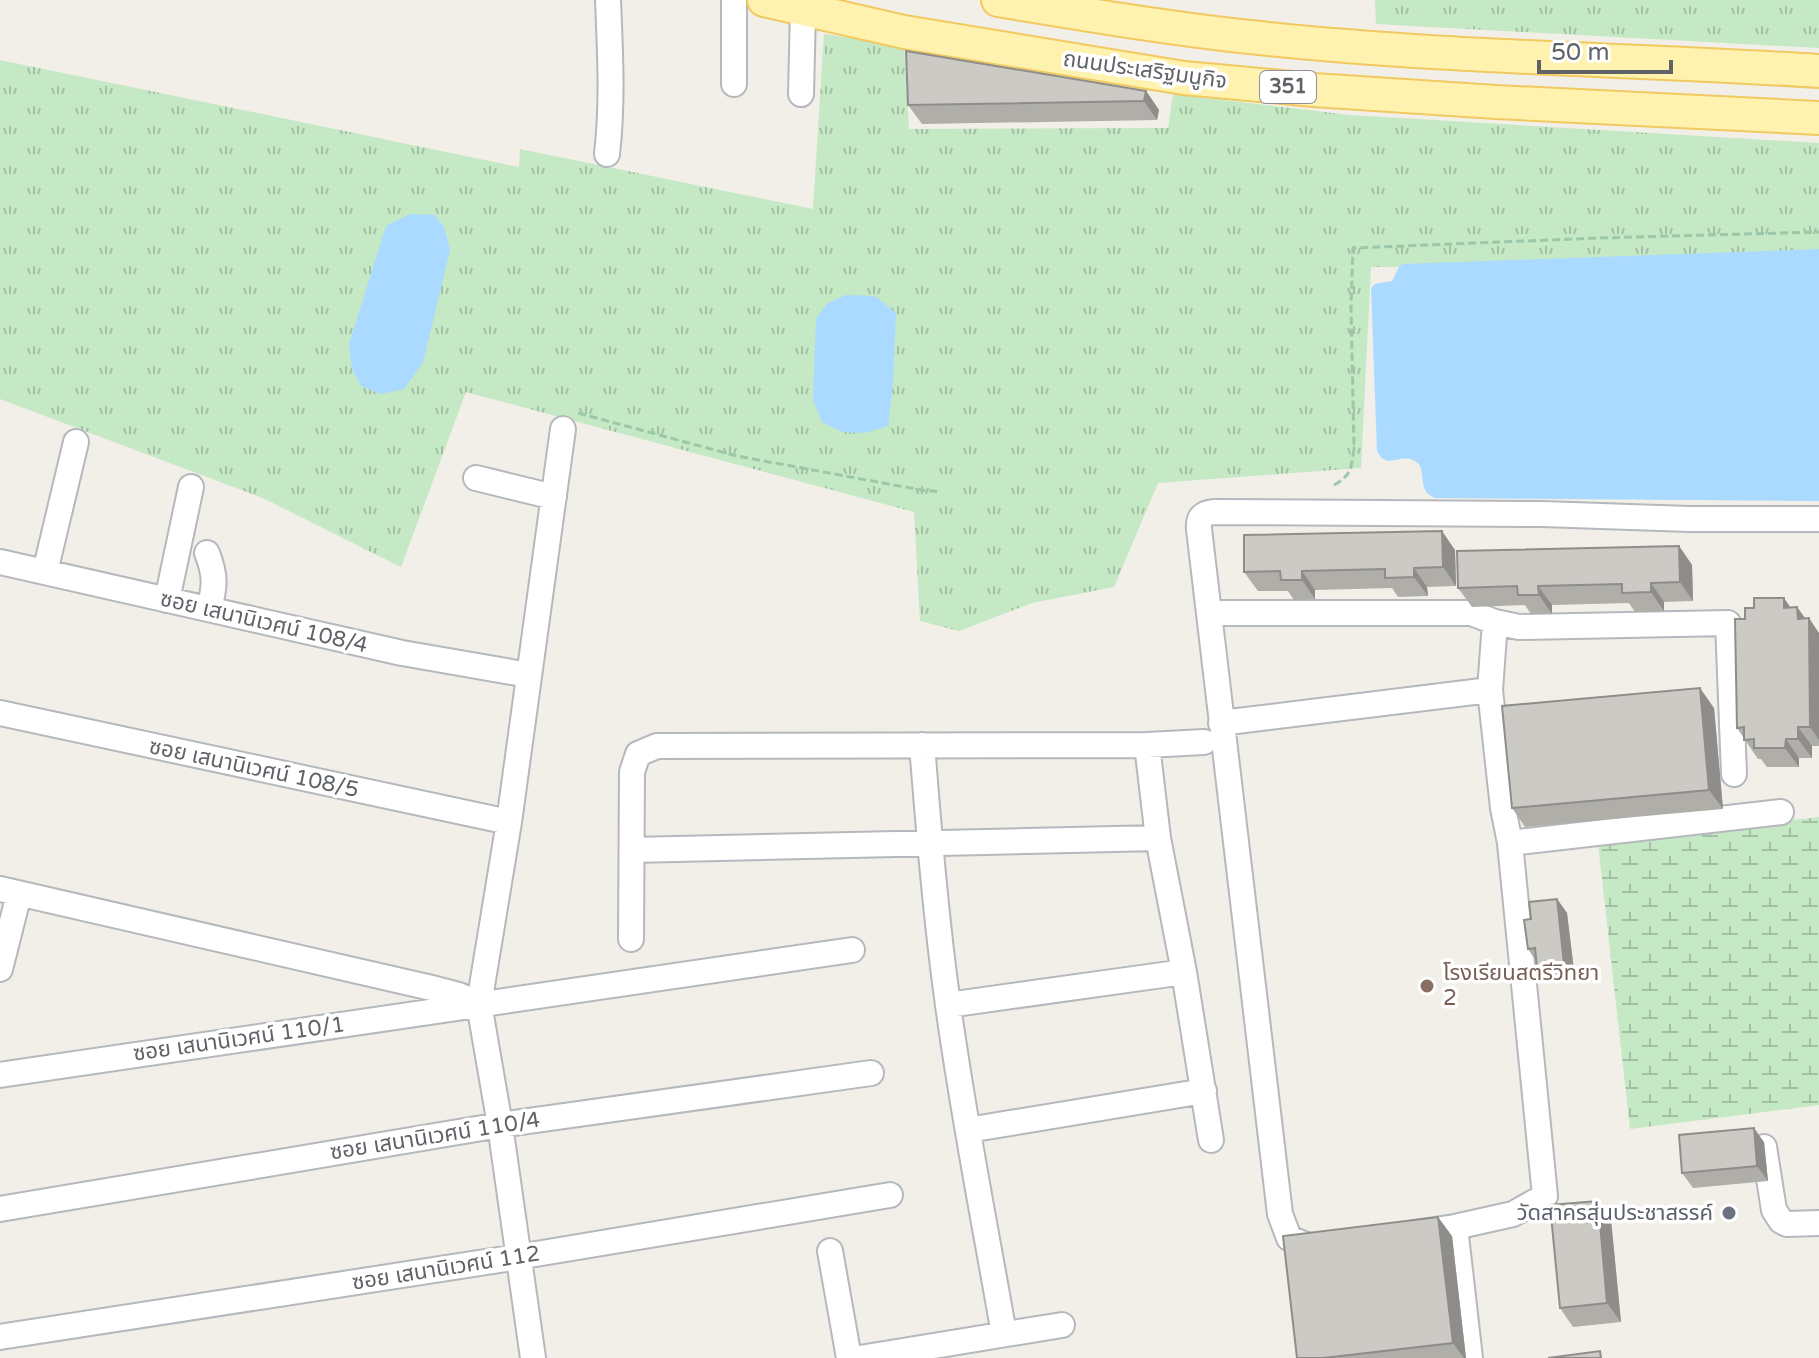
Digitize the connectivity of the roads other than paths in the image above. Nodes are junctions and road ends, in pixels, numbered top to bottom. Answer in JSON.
{"nodes":[{"id":1,"x":608,"y":0,"type":"edge"},
{"id":2,"x":734,"y":0,"type":"edge"},
{"id":3,"x":764,"y":0,"type":"edge"},
{"id":4,"x":998,"y":0,"type":"edge"},
{"id":5,"x":803,"y":10,"type":"junction"},
{"id":6,"x":1819,"y":71,"type":"edge"},
{"id":7,"x":734,"y":84,"type":"dead end"},
{"id":8,"x":801,"y":94,"type":"dead end"},
{"id":9,"x":1819,"y":118,"type":"edge"},
{"id":10,"x":607,"y":154,"type":"dead end"},
{"id":11,"x":568,"y":420,"type":"road end"},
{"id":12,"x":76,"y":442,"type":"dead end"},
{"id":13,"x":476,"y":478,"type":"dead end"},
{"id":14,"x":191,"y":487,"type":"dead end"},
{"id":15,"x":554,"y":497,"type":"junction"},
{"id":16,"x":1819,"y":519,"type":"edge"},
{"id":17,"x":207,"y":553,"type":"dead end"},
{"id":18,"x":0,"y":562,"type":"edge"},
{"id":19,"x":45,"y":572,"type":"junction"},
{"id":20,"x":167,"y":600,"type":"junction"},
{"id":21,"x":209,"y":609,"type":"junction"},
{"id":22,"x":1209,"y":613,"type":"junction"},
{"id":23,"x":1495,"y":622,"type":"junction"},
{"id":24,"x":529,"y":675,"type":"junction"},
{"id":25,"x":1490,"y":690,"type":"junction"},
{"id":26,"x":0,"y":713,"type":"edge"},
{"id":27,"x":1221,"y":723,"type":"junction"},
{"id":28,"x":1204,"y":742,"type":"dead end"},
{"id":29,"x":922,"y":745,"type":"junction"},
{"id":30,"x":1147,"y":745,"type":"junction"},
{"id":31,"x":1734,"y":774,"type":"dead end"},
{"id":32,"x":1781,"y":812,"type":"dead end"},
{"id":33,"x":509,"y":822,"type":"junction"},
{"id":34,"x":1158,"y":838,"type":"junction"},
{"id":35,"x":929,"y":841,"type":"junction"},
{"id":36,"x":1510,"y":843,"type":"junction"},
{"id":37,"x":632,"y":850,"type":"junction"},
{"id":38,"x":10,"y":891,"type":"edge"},
{"id":39,"x":631,"y":939,"type":"dead end"},
{"id":40,"x":852,"y":950,"type":"dead end"},
{"id":41,"x":0,"y":969,"type":"edge"},
{"id":42,"x":1184,"y":972,"type":"junction"},
{"id":43,"x":479,"y":1004,"type":"junction"},
{"id":44,"x":948,"y":1005,"type":"junction"},
{"id":45,"x":871,"y":1073,"type":"dead end"},
{"id":46,"x":0,"y":1075,"type":"edge"},
{"id":47,"x":1204,"y":1091,"type":"junction"},
{"id":48,"x":500,"y":1125,"type":"junction"},
{"id":49,"x":968,"y":1130,"type":"junction"},
{"id":50,"x":1211,"y":1140,"type":"dead end"},
{"id":51,"x":1764,"y":1147,"type":"dead end"},
{"id":52,"x":890,"y":1195,"type":"dead end"},
{"id":53,"x":0,"y":1209,"type":"edge"},
{"id":54,"x":1819,"y":1223,"type":"edge"},
{"id":55,"x":1455,"y":1227,"type":"junction"},
{"id":56,"x":1397,"y":1235,"type":"edge"},
{"id":57,"x":1340,"y":1243,"type":"edge"},
{"id":58,"x":830,"y":1251,"type":"dead end"},
{"id":59,"x":518,"y":1257,"type":"junction"},
{"id":60,"x":1062,"y":1325,"type":"dead end"},
{"id":61,"x":1004,"y":1334,"type":"junction"},
{"id":62,"x":0,"y":1337,"type":"edge"},
{"id":63,"x":533,"y":1358,"type":"edge"},
{"id":64,"x":849,"y":1358,"type":"edge"},
{"id":65,"x":860,"y":1358,"type":"edge"},
{"id":66,"x":1470,"y":1358,"type":"edge"}],
"edges":[{"from":1,"to":10,"type":"street"},
{"from":2,"to":7,"type":"street"},
{"from":3,"to":5,"type":"main road","name":"ถนนประเสริฐมนูกิจ","number":"351"},
{"from":4,"to":6,"type":"main road","name":"ถนนประเสริฐมนูกิจ","number":"351"},
{"from":5,"to":8,"type":"street"},
{"from":5,"to":9,"type":"main road","name":"ถนนประเสริฐมนูกิจ","number":"351"},
{"from":11,"to":15,"type":"street"},
{"from":12,"to":19,"type":"street"},
{"from":13,"to":15,"type":"street"},
{"from":14,"to":20,"type":"street"},
{"from":15,"to":24,"type":"street"},
{"from":16,"to":22,"type":"street"},
{"from":17,"to":21,"type":"street"},
{"from":18,"to":19,"type":"street","name":"ซอย เสนานิเวศน์ 108/4"},
{"from":19,"to":20,"type":"street","name":"ซอย เสนานิเวศน์ 108/4"},
{"from":20,"to":21,"type":"street","name":"ซอย เสนานิเวศน์ 108/4"},
{"from":21,"to":24,"type":"street","name":"ซอย เสนานิเวศน์ 108/4"},
{"from":22,"to":23,"type":"street"},
{"from":22,"to":27,"type":"street"},
{"from":23,"to":25,"type":"street"},
{"from":23,"to":31,"type":"street"},
{"from":24,"to":33,"type":"street"},
{"from":25,"to":27,"type":"street"},
{"from":25,"to":36,"type":"street"},
{"from":26,"to":33,"type":"street","name":"ซอย เสนานิเวศน์ 108/5"},
{"from":27,"to":57,"type":"street"},
{"from":28,"to":30,"type":"street"},
{"from":29,"to":30,"type":"street"},
{"from":29,"to":35,"type":"street"},
{"from":29,"to":37,"type":"street"},
{"from":30,"to":34,"type":"street"},
{"from":32,"to":36,"type":"street"},
{"from":33,"to":43,"type":"street"},
{"from":34,"to":35,"type":"street"},
{"from":34,"to":42,"type":"street"},
{"from":35,"to":37,"type":"street"},
{"from":35,"to":44,"type":"street"},
{"from":36,"to":55,"type":"street"},
{"from":37,"to":39,"type":"street"},
{"from":38,"to":41,"type":"street"},
{"from":38,"to":43,"type":"street"},
{"from":40,"to":43,"type":"street","name":"ซอย เสนานิเวศน์ 110/1"},
{"from":42,"to":44,"type":"street"},
{"from":42,"to":47,"type":"street"},
{"from":43,"to":46,"type":"street","name":"ซอย เสนานิเวศน์ 110/1"},
{"from":43,"to":48,"type":"street"},
{"from":44,"to":49,"type":"street"},
{"from":45,"to":48,"type":"street","name":"ซอย เสนานิเวศน์ 110/4"},
{"from":47,"to":49,"type":"street"},
{"from":47,"to":50,"type":"street"},
{"from":48,"to":53,"type":"street","name":"ซอย เสนานิเวศน์ 110/4"},
{"from":48,"to":59,"type":"street"},
{"from":49,"to":61,"type":"street"},
{"from":51,"to":54,"type":"street"},
{"from":52,"to":59,"type":"street","name":"ซอย เสนานิเวศน์ 112"},
{"from":55,"to":56,"type":"street"},
{"from":55,"to":66,"type":"street"},
{"from":58,"to":64,"type":"street"},
{"from":59,"to":62,"type":"street","name":"ซอย เสนานิเวศน์ 112"},
{"from":59,"to":63,"type":"street"},
{"from":60,"to":61,"type":"street"},
{"from":61,"to":65,"type":"street"}]}
